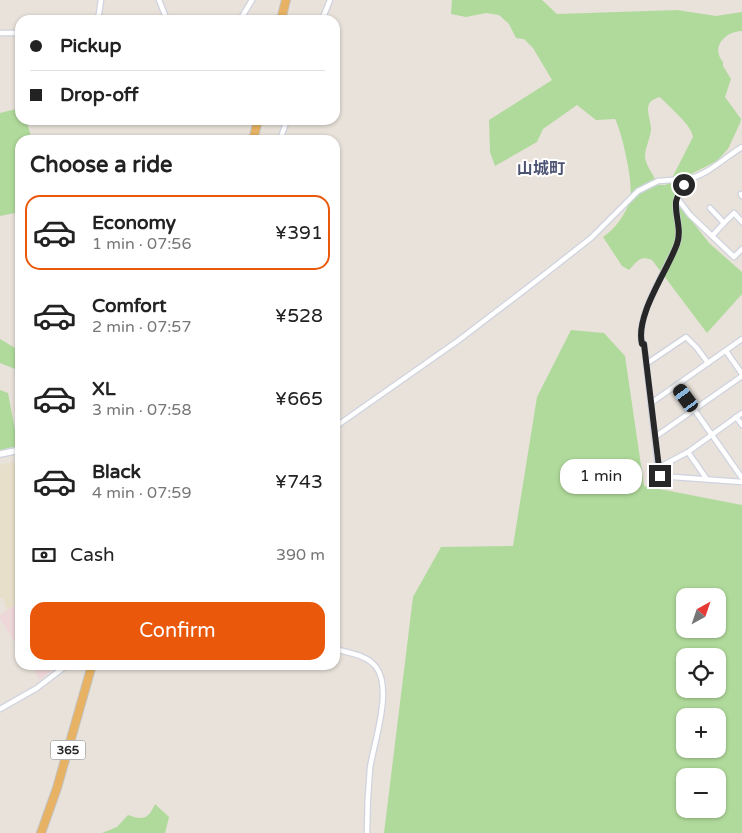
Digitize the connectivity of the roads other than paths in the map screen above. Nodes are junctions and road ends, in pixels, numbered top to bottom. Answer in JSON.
{"nodes":[{"id":1,"x":101,"y":0,"type":"edge"},
{"id":2,"x":159,"y":0,"type":"edge"},
{"id":3,"x":252,"y":0,"type":"edge"},
{"id":4,"x":286,"y":0,"type":"edge"},
{"id":5,"x":330,"y":0,"type":"edge"},
{"id":6,"x":99,"y":15,"type":"edge"},
{"id":7,"x":165,"y":15,"type":"edge"},
{"id":8,"x":243,"y":15,"type":"edge"},
{"id":9,"x":282,"y":15,"type":"edge"},
{"id":10,"x":324,"y":15,"type":"edge"},
{"id":11,"x":15,"y":33,"type":"edge"},
{"id":12,"x":0,"y":34,"type":"edge"},
{"id":13,"x":742,"y":147,"type":"edge"},
{"id":14,"x":688,"y":179,"type":"junction"},
{"id":15,"x":678,"y":198,"type":"junction"},
{"id":16,"x":710,"y":208,"type":"dead end"},
{"id":17,"x":742,"y":222,"type":"edge"},
{"id":18,"x":724,"y":223,"type":"junction"},
{"id":19,"x":712,"y":236,"type":"junction"},
{"id":20,"x":742,"y":249,"type":"edge"},
{"id":21,"x":742,"y":339,"type":"edge"},
{"id":22,"x":726,"y":350,"type":"junction"},
{"id":23,"x":708,"y":363,"type":"junction"},
{"id":24,"x":646,"y":364,"type":"junction"},
{"id":25,"x":742,"y":375,"type":"edge"},
{"id":26,"x":677,"y":385,"type":"junction"},
{"id":27,"x":651,"y":403,"type":"junction"},
{"id":28,"x":694,"y":410,"type":"junction"},
{"id":29,"x":742,"y":413,"type":"edge"},
{"id":30,"x":736,"y":417,"type":"junction"},
{"id":31,"x":340,"y":423,"type":"edge"},
{"id":32,"x":742,"y":425,"type":"edge"},
{"id":33,"x":712,"y":434,"type":"junction"},
{"id":34,"x":655,"y":437,"type":"junction"},
{"id":35,"x":15,"y":451,"type":"edge"},
{"id":36,"x":688,"y":452,"type":"junction"},
{"id":37,"x":0,"y":454,"type":"edge"},
{"id":38,"x":658,"y":468,"type":"junction"},
{"id":39,"x":706,"y":478,"type":"junction"},
{"id":40,"x":742,"y":478,"type":"edge"},
{"id":41,"x":742,"y":482,"type":"edge"},
{"id":42,"x":340,"y":651,"type":"edge"},
{"id":43,"x":60,"y":670,"type":"edge"},
{"id":44,"x":91,"y":670,"type":"edge"},
{"id":45,"x":0,"y":709,"type":"edge"},
{"id":46,"x":41,"y":833,"type":"edge"},
{"id":47,"x":367,"y":833,"type":"edge"}],
"edges":[{"from":1,"to":6,"type":"street"},
{"from":2,"to":7,"type":"street"},
{"from":3,"to":8,"type":"street"},
{"from":4,"to":9,"type":"highway"},
{"from":5,"to":10,"type":"street"},
{"from":11,"to":12,"type":"street"},
{"from":13,"to":14,"type":"street"},
{"from":14,"to":15,"type":"street"},
{"from":14,"to":31,"type":"street"},
{"from":15,"to":19,"type":"street"},
{"from":15,"to":24,"type":"street"},
{"from":16,"to":18,"type":"street"},
{"from":17,"to":18,"type":"street"},
{"from":18,"to":19,"type":"street"},
{"from":19,"to":20,"type":"street"},
{"from":21,"to":22,"type":"street"},
{"from":22,"to":23,"type":"street"},
{"from":22,"to":25,"type":"street"},
{"from":23,"to":24,"type":"street"},
{"from":23,"to":26,"type":"street"},
{"from":24,"to":27,"type":"street"},
{"from":25,"to":28,"type":"street"},
{"from":26,"to":27,"type":"street"},
{"from":26,"to":28,"type":"street"},
{"from":27,"to":34,"type":"street"},
{"from":28,"to":33,"type":"street"},
{"from":28,"to":34,"type":"street"},
{"from":29,"to":30,"type":"street"},
{"from":30,"to":32,"type":"street"},
{"from":30,"to":33,"type":"street"},
{"from":33,"to":36,"type":"street"},
{"from":33,"to":40,"type":"street"},
{"from":34,"to":38,"type":"street"},
{"from":35,"to":37,"type":"street"},
{"from":36,"to":38,"type":"street"},
{"from":36,"to":39,"type":"street"},
{"from":38,"to":39,"type":"street"},
{"from":39,"to":41,"type":"street"},
{"from":42,"to":47,"type":"street"},
{"from":43,"to":45,"type":"street"},
{"from":44,"to":46,"type":"highway","number":"365"}]}
